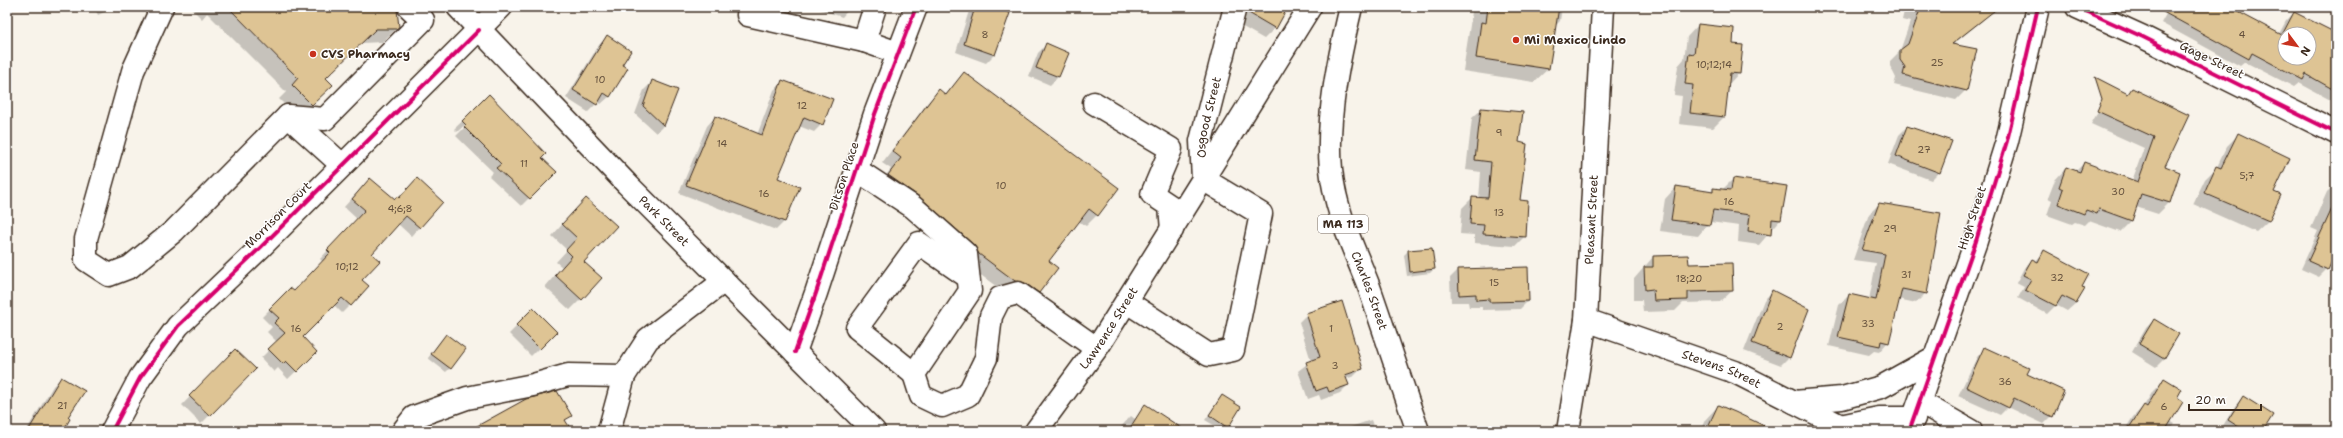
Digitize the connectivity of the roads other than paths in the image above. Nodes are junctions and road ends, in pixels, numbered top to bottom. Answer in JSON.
{"nodes":[{"id":1,"x":162,"y":7,"type":"edge"},
{"id":2,"x":409,"y":7,"type":"edge"},
{"id":3,"x":458,"y":7,"type":"edge"},
{"id":4,"x":501,"y":7,"type":"edge"},
{"id":5,"x":750,"y":7,"type":"edge"},
{"id":6,"x":875,"y":7,"type":"edge"},
{"id":7,"x":916,"y":7,"type":"edge"},
{"id":8,"x":1235,"y":7,"type":"edge"},
{"id":9,"x":1310,"y":7,"type":"edge"},
{"id":10,"x":1351,"y":7,"type":"edge"},
{"id":11,"x":1603,"y":7,"type":"edge"},
{"id":12,"x":2038,"y":7,"type":"edge"},
{"id":13,"x":2077,"y":7,"type":"edge"},
{"id":14,"x":478,"y":30,"type":"junction"},
{"id":15,"x":864,"y":41,"type":"junction"},
{"id":16,"x":898,"y":53,"type":"junction"},
{"id":17,"x":1094,"y":102,"type":"dead end"},
{"id":18,"x":288,"y":116,"type":"junction"},
{"id":19,"x":2336,"y":133,"type":"edge"},
{"id":20,"x":342,"y":165,"type":"junction"},
{"id":21,"x":857,"y":170,"type":"junction"},
{"id":22,"x":1203,"y":179,"type":"junction"},
{"id":23,"x":1174,"y":226,"type":"junction"},
{"id":24,"x":968,"y":277,"type":"junction"},
{"id":25,"x":724,"y":281,"type":"junction"},
{"id":26,"x":1127,"y":302,"type":"junction"},
{"id":27,"x":1586,"y":320,"type":"junction"},
{"id":28,"x":1096,"y":348,"type":"junction"},
{"id":29,"x":794,"y":352,"type":"junction"},
{"id":30,"x":1935,"y":357,"type":"junction"},
{"id":31,"x":914,"y":374,"type":"junction"},
{"id":32,"x":624,"y":376,"type":"junction"},
{"id":33,"x":1794,"y":402,"type":"junction"},
{"id":34,"x":1914,"y":417,"type":"edge"},
{"id":35,"x":1843,"y":429,"type":"edge"},
{"id":36,"x":112,"y":431,"type":"edge"},
{"id":37,"x":403,"y":431,"type":"edge"},
{"id":38,"x":610,"y":431,"type":"edge"},
{"id":39,"x":874,"y":431,"type":"edge"},
{"id":40,"x":1036,"y":431,"type":"edge"},
{"id":41,"x":1418,"y":431,"type":"edge"},
{"id":42,"x":1568,"y":431,"type":"edge"},
{"id":43,"x":1971,"y":431,"type":"edge"}],
"edges":[{"from":1,"to":18,"type":"main road"},
{"from":2,"to":18,"type":"main road"},
{"from":3,"to":14,"type":"main road","name":"Park Street"},
{"from":4,"to":14,"type":"main road","name":"Morrison Court"},
{"from":5,"to":15,"type":"main road"},
{"from":6,"to":15,"type":"main road"},
{"from":7,"to":16,"type":"main road","name":"Ditson Place"},
{"from":8,"to":22,"type":"main road","name":"Osgood Street"},
{"from":9,"to":22,"type":"main road"},
{"from":10,"to":41,"type":"main road","name":"Charles Street","number":"MA 113"},
{"from":11,"to":27,"type":"main road","name":"Pleasant Street"},
{"from":12,"to":30,"type":"main road","name":"High Street"},
{"from":13,"to":19,"type":"main road","name":"Gage Street"},
{"from":14,"to":20,"type":"main road","name":"Morrison Court"},
{"from":14,"to":25,"type":"main road","name":"Park Street"},
{"from":15,"to":16,"type":"main road"},
{"from":16,"to":21,"type":"main road","name":"Ditson Place"},
{"from":17,"to":23,"type":"main road"},
{"from":18,"to":20,"type":"main road"},
{"from":20,"to":36,"type":"main road","name":"Morrison Court"},
{"from":21,"to":24,"type":"main road"},
{"from":21,"to":29,"type":"main road","name":"Ditson Place"},
{"from":22,"to":23,"type":"main road"},
{"from":22,"to":26,"type":"main road"},
{"from":23,"to":26,"type":"main road","name":"Lawrence Street"},
{"from":24,"to":31,"type":"main road"},
{"from":24,"to":31,"type":"main road"},
{"from":25,"to":29,"type":"main road","name":"Park Street"},
{"from":25,"to":32,"type":"main road"},
{"from":26,"to":28,"type":"main road","name":"Lawrence Street"},
{"from":27,"to":33,"type":"main road","name":"Stevens Street"},
{"from":27,"to":42,"type":"main road","name":"Pleasant Street"},
{"from":28,"to":31,"type":"main road"},
{"from":28,"to":40,"type":"main road","name":"Lawrence Street"},
{"from":29,"to":39,"type":"main road","name":"Park Street"},
{"from":30,"to":33,"type":"main road"},
{"from":30,"to":34,"type":"main road","name":"High Street"},
{"from":32,"to":37,"type":"main road"},
{"from":32,"to":38,"type":"main road"},
{"from":33,"to":35,"type":"main road","name":"Stevens Street"},
{"from":34,"to":35,"type":"main road"},
{"from":34,"to":43,"type":"main road"}]}
